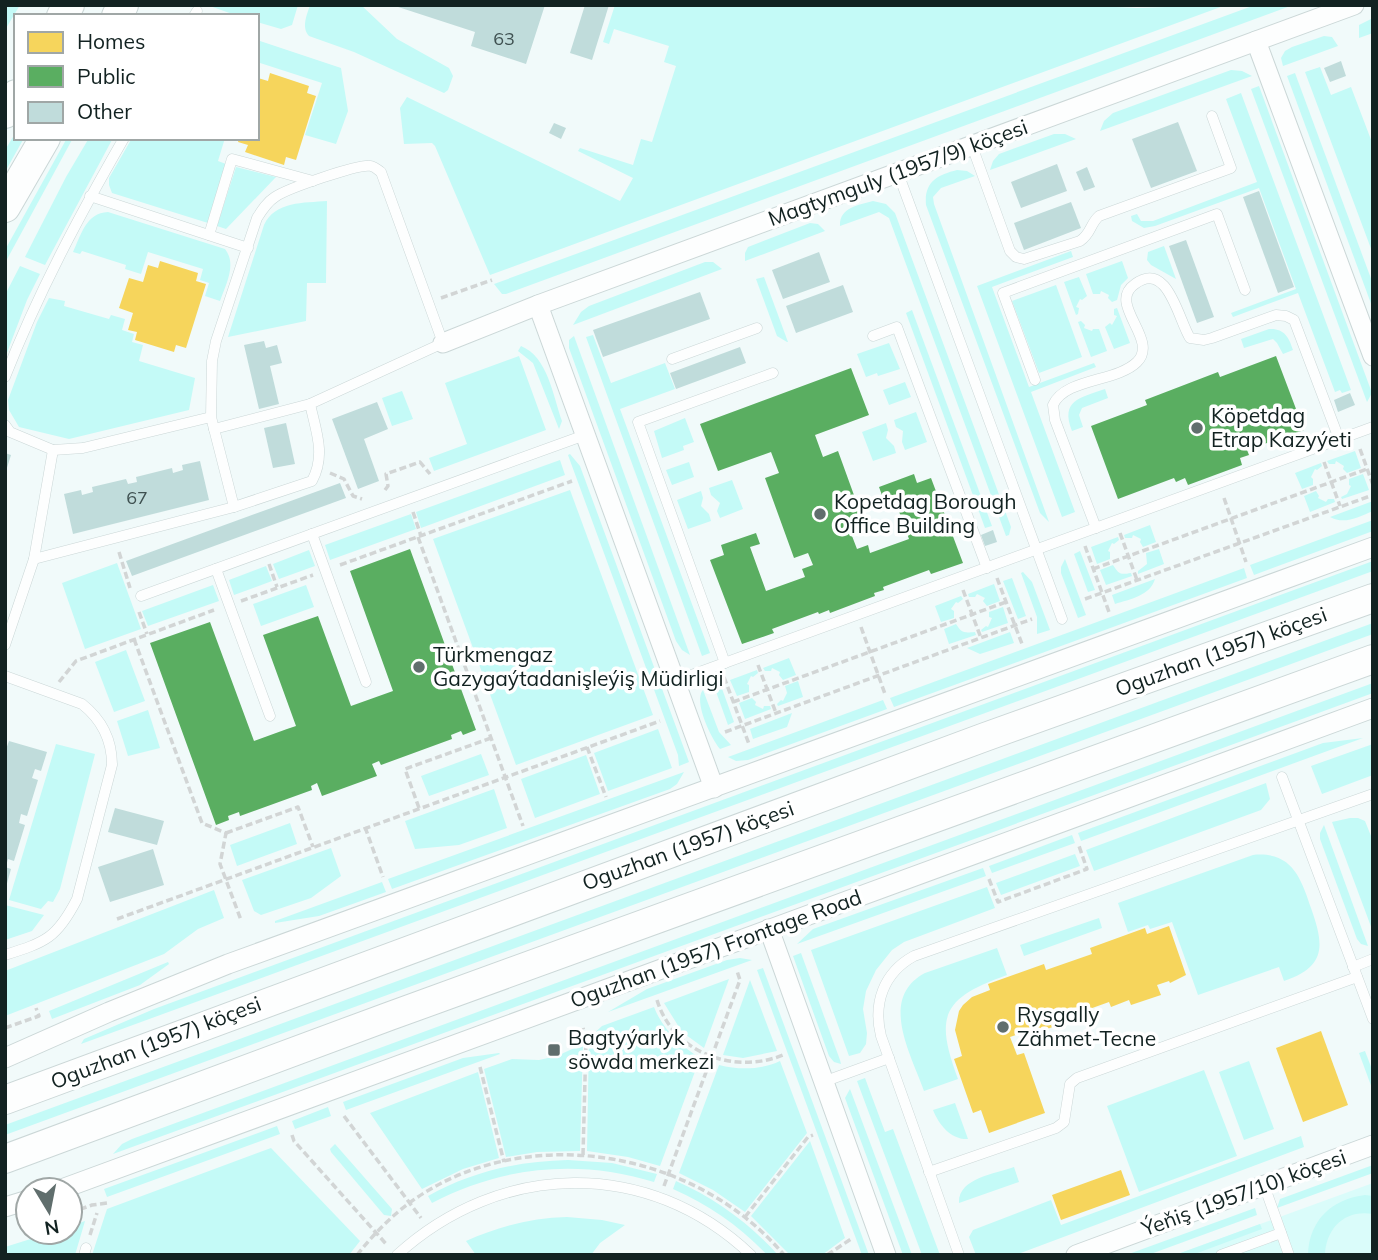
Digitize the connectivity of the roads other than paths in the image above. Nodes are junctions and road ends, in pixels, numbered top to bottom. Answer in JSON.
{"nodes":[{"id":1,"x":1354,"y":5,"type":"edge"},
{"id":2,"x":1256,"y":41,"type":"junction"},
{"id":3,"x":1212,"y":116,"type":"dead end"},
{"id":4,"x":44,"y":140,"type":"edge"},
{"id":5,"x":123,"y":140,"type":"edge"},
{"id":6,"x":972,"y":146,"type":"junction"},
{"id":7,"x":898,"y":173,"type":"junction"},
{"id":8,"x":313,"y":181,"type":"junction"},
{"id":9,"x":90,"y":196,"type":"junction"},
{"id":10,"x":5,"y":207,"type":"edge"},
{"id":11,"x":209,"y":235,"type":"junction"},
{"id":12,"x":248,"y":248,"type":"junction"},
{"id":13,"x":1245,"y":290,"type":"dead end"},
{"id":14,"x":538,"y":306,"type":"junction"},
{"id":15,"x":757,"y":328,"type":"dead end"},
{"id":16,"x":873,"y":336,"type":"dead end"},
{"id":17,"x":443,"y":343,"type":"junction"},
{"id":18,"x":1373,"y":356,"type":"edge"},
{"id":19,"x":672,"y":359,"type":"dead end"},
{"id":20,"x":774,"y":373,"type":"dead end"},
{"id":21,"x":5,"y":377,"type":"edge"},
{"id":22,"x":1035,"y":380,"type":"dead end"},
{"id":23,"x":310,"y":404,"type":"junction"},
{"id":24,"x":211,"y":417,"type":"junction"},
{"id":25,"x":5,"y":425,"type":"edge"},
{"id":26,"x":1373,"y":427,"type":"edge"},
{"id":27,"x":214,"y":429,"type":"junction"},
{"id":28,"x":585,"y":435,"type":"junction"},
{"id":29,"x":1339,"y":439,"type":"junction"},
{"id":30,"x":53,"y":450,"type":"junction"},
{"id":31,"x":234,"y":507,"type":"junction"},
{"id":32,"x":1096,"y":528,"type":"junction"},
{"id":33,"x":312,"y":534,"type":"junction"},
{"id":34,"x":1373,"y":547,"type":"edge"},
{"id":35,"x":1036,"y":551,"type":"junction"},
{"id":36,"x":34,"y":559,"type":"junction"},
{"id":37,"x":987,"y":568,"type":"junction"},
{"id":38,"x":216,"y":569,"type":"junction"},
{"id":39,"x":141,"y":596,"type":"dead end"},
{"id":40,"x":1373,"y":598,"type":"edge"},
{"id":41,"x":1062,"y":619,"type":"dead end"},
{"id":42,"x":5,"y":645,"type":"edge"},
{"id":43,"x":1373,"y":659,"type":"edge"},
{"id":44,"x":725,"y":663,"type":"junction"},
{"id":45,"x":5,"y":676,"type":"edge"},
{"id":46,"x":675,"y":681,"type":"junction"},
{"id":47,"x":366,"y":682,"type":"dead end"},
{"id":48,"x":1373,"y":708,"type":"edge"},
{"id":49,"x":270,"y":716,"type":"dead end"},
{"id":50,"x":1282,"y":777,"type":"dead end"},
{"id":51,"x":714,"y":788,"type":"junction"},
{"id":52,"x":1373,"y":794,"type":"edge"},
{"id":53,"x":1298,"y":821,"type":"junction"},
{"id":54,"x":769,"y":929,"type":"junction"},
{"id":55,"x":5,"y":955,"type":"edge"},
{"id":56,"x":1373,"y":960,"type":"edge"},
{"id":57,"x":1355,"y":972,"type":"junction"},
{"id":58,"x":1373,"y":1019,"type":"edge"},
{"id":59,"x":5,"y":1058,"type":"edge"},
{"id":60,"x":889,"y":1058,"type":"junction"},
{"id":61,"x":823,"y":1082,"type":"junction"},
{"id":62,"x":5,"y":1100,"type":"edge"},
{"id":63,"x":1373,"y":1145,"type":"edge"},
{"id":64,"x":10,"y":1161,"type":"edge"},
{"id":65,"x":929,"y":1172,"type":"junction"},
{"id":66,"x":84,"y":1181,"type":"edge"},
{"id":67,"x":1264,"y":1185,"type":"junction"},
{"id":68,"x":1281,"y":1233,"type":"junction"},
{"id":69,"x":394,"y":1252,"type":"edge"},
{"id":70,"x":751,"y":1255,"type":"edge"},
{"id":71,"x":886,"y":1255,"type":"edge"},
{"id":72,"x":959,"y":1255,"type":"edge"},
{"id":73,"x":1076,"y":1255,"type":"edge"},
{"id":74,"x":1221,"y":1255,"type":"edge"},
{"id":75,"x":1289,"y":1255,"type":"edge"}],
"edges":[{"from":1,"to":2,"type":"street","name":"Magtymguly (1957/9) köçesi"},
{"from":2,"to":6,"type":"street","name":"Magtymguly (1957/9) köçesi"},
{"from":2,"to":18,"type":"street"},
{"from":3,"to":6,"type":"lane"},
{"from":4,"to":10,"type":"main road"},
{"from":5,"to":9,"type":"lane"},
{"from":6,"to":7,"type":"street","name":"Magtymguly (1957/9) köçesi"},
{"from":7,"to":14,"type":"street","name":"Magtymguly (1957/9) köçesi"},
{"from":7,"to":35,"type":"lane"},
{"from":8,"to":11,"type":"lane"},
{"from":8,"to":12,"type":"lane"},
{"from":8,"to":17,"type":"lane"},
{"from":9,"to":11,"type":"lane"},
{"from":9,"to":21,"type":"lane"},
{"from":11,"to":12,"type":"lane"},
{"from":12,"to":24,"type":"lane"},
{"from":13,"to":22,"type":"lane"},
{"from":14,"to":17,"type":"street","name":"Magtymguly (1957/9) köçesi"},
{"from":14,"to":28,"type":"street"},
{"from":15,"to":19,"type":"lane"},
{"from":16,"to":37,"type":"lane"},
{"from":17,"to":23,"type":"lane"},
{"from":20,"to":44,"type":"lane"},
{"from":23,"to":27,"type":"lane"},
{"from":23,"to":31,"type":"lane"},
{"from":24,"to":27,"type":"lane"},
{"from":24,"to":30,"type":"lane"},
{"from":25,"to":30,"type":"lane"},
{"from":26,"to":29,"type":"lane"},
{"from":27,"to":31,"type":"lane"},
{"from":28,"to":33,"type":"lane"},
{"from":28,"to":46,"type":"street"},
{"from":29,"to":32,"type":"lane"},
{"from":29,"to":32,"type":"lane"},
{"from":30,"to":36,"type":"lane"},
{"from":31,"to":36,"type":"lane"},
{"from":32,"to":35,"type":"lane"},
{"from":33,"to":38,"type":"lane"},
{"from":33,"to":47,"type":"lane"},
{"from":34,"to":51,"type":"street"},
{"from":35,"to":37,"type":"lane"},
{"from":35,"to":41,"type":"lane"},
{"from":36,"to":42,"type":"lane"},
{"from":37,"to":44,"type":"lane"},
{"from":38,"to":39,"type":"lane"},
{"from":38,"to":49,"type":"lane"},
{"from":40,"to":62,"type":"main road","name":"Oguzhan (1957) köçesi"},
{"from":43,"to":64,"type":"main road"},
{"from":44,"to":46,"type":"lane"},
{"from":45,"to":55,"type":"lane"},
{"from":46,"to":51,"type":"street"},
{"from":48,"to":54,"type":"street","name":"Oguzhan (1957) Frontage Road"},
{"from":50,"to":53,"type":"lane"},
{"from":51,"to":59,"type":"street"},
{"from":52,"to":53,"type":"lane"},
{"from":53,"to":57,"type":"lane"},
{"from":53,"to":60,"type":"lane"},
{"from":54,"to":61,"type":"street"},
{"from":54,"to":66,"type":"street","name":"Oguzhan (1957) Frontage Road"},
{"from":56,"to":57,"type":"lane"},
{"from":57,"to":58,"type":"lane"},
{"from":57,"to":65,"type":"lane"},
{"from":60,"to":61,"type":"lane"},
{"from":60,"to":65,"type":"lane"},
{"from":61,"to":71,"type":"street"},
{"from":63,"to":67,"type":"street","name":"Ýeňiş (1957/10) köçesi"},
{"from":65,"to":72,"type":"lane"},
{"from":67,"to":68,"type":"lane"},
{"from":67,"to":73,"type":"street","name":"Ýeňiş (1957/10) köçesi"},
{"from":68,"to":74,"type":"lane"},
{"from":68,"to":75,"type":"lane"},
{"from":69,"to":70,"type":"lane"}]}
